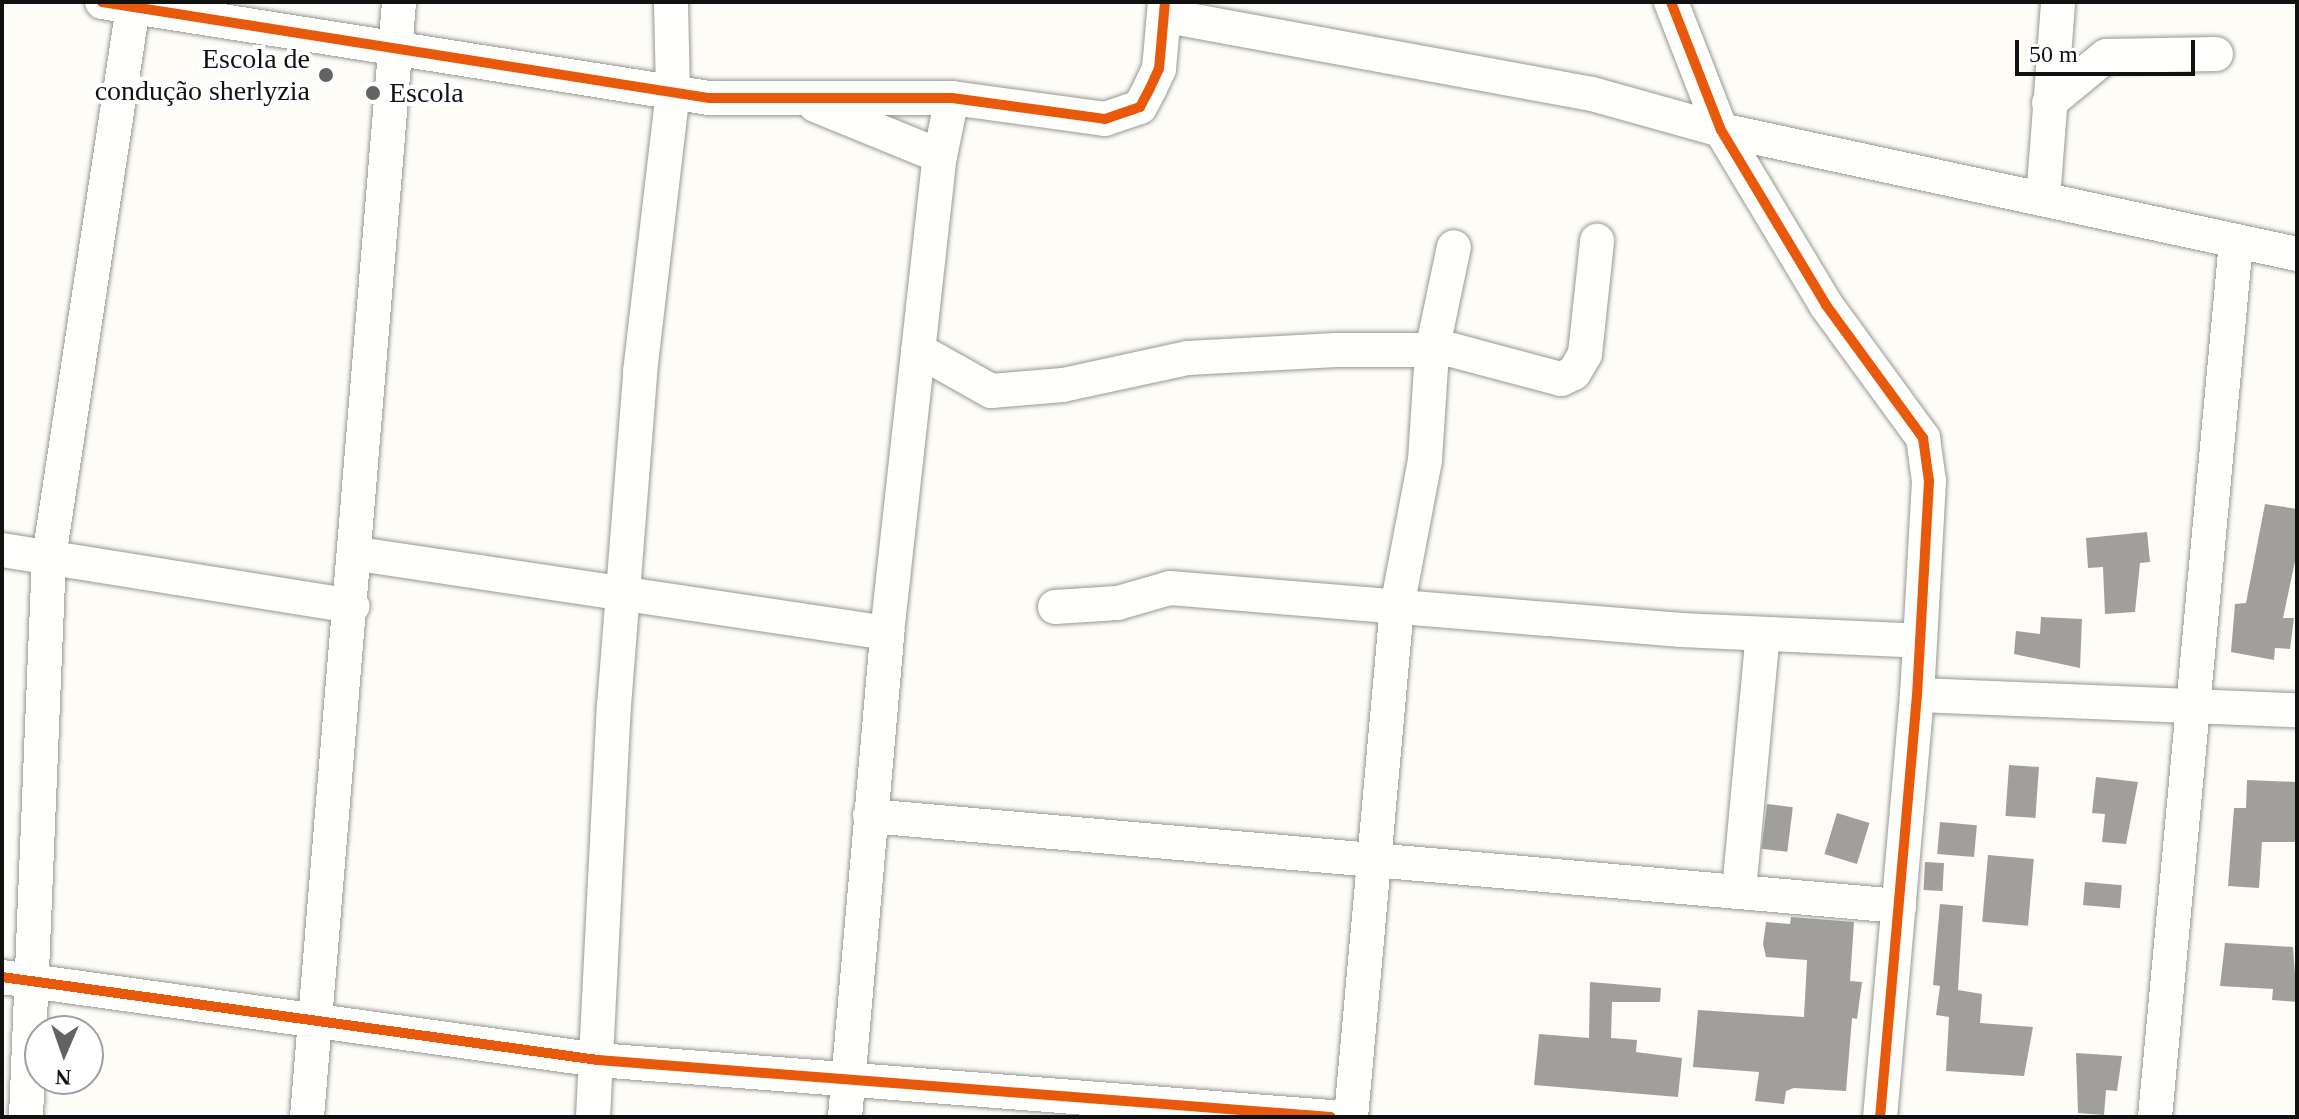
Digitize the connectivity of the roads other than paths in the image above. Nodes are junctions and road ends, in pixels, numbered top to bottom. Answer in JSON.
{"nodes":[{"id":1,"x":399,"y":2,"type":"edge"},
{"id":2,"x":671,"y":2,"type":"edge"},
{"id":3,"x":1671,"y":2,"type":"edge"},
{"id":4,"x":2058,"y":2,"type":"edge"},
{"id":5,"x":118,"y":4,"type":"edge"},
{"id":6,"x":1166,"y":9,"type":"edge"},
{"id":7,"x":398,"y":50,"type":"junction"},
{"id":8,"x":2216,"y":54,"type":"dead end"},
{"id":9,"x":673,"y":91,"type":"junction"},
{"id":10,"x":952,"y":98,"type":"junction"},
{"id":11,"x":799,"y":99,"type":"junction"},
{"id":12,"x":2049,"y":103,"type":"junction"},
{"id":13,"x":1721,"y":130,"type":"junction"},
{"id":14,"x":940,"y":156,"type":"junction"},
{"id":15,"x":2043,"y":199,"type":"junction"},
{"id":16,"x":1597,"y":241,"type":"dead end"},
{"id":17,"x":2236,"y":243,"type":"junction"},
{"id":18,"x":1454,"y":247,"type":"dead end"},
{"id":19,"x":2297,"y":254,"type":"edge"},
{"id":20,"x":918,"y":350,"type":"junction"},
{"id":21,"x":1432,"y":351,"type":"junction"},
{"id":22,"x":2,"y":550,"type":"edge"},
{"id":23,"x":358,"y":554,"type":"junction"},
{"id":24,"x":49,"y":557,"type":"junction"},
{"id":25,"x":623,"y":593,"type":"junction"},
{"id":26,"x":353,"y":606,"type":"junction"},
{"id":27,"x":1055,"y":607,"type":"dead end"},
{"id":28,"x":1397,"y":607,"type":"junction"},
{"id":29,"x":887,"y":633,"type":"junction"},
{"id":30,"x":1763,"y":634,"type":"junction"},
{"id":31,"x":1919,"y":641,"type":"junction"},
{"id":32,"x":1917,"y":695,"type":"junction"},
{"id":33,"x":2190,"y":703,"type":"junction"},
{"id":34,"x":2297,"y":710,"type":"edge"},
{"id":35,"x":870,"y":816,"type":"junction"},
{"id":36,"x":1372,"y":863,"type":"junction"},
{"id":37,"x":1739,"y":891,"type":"junction"},
{"id":38,"x":1899,"y":906,"type":"junction"},
{"id":39,"x":18,"y":978,"type":"edge"},
{"id":40,"x":315,"y":1025,"type":"junction"},
{"id":41,"x":598,"y":1060,"type":"junction"},
{"id":42,"x":848,"y":1080,"type":"junction"},
{"id":43,"x":1095,"y":1107,"type":"edge"},
{"id":44,"x":26,"y":1117,"type":"edge"},
{"id":45,"x":307,"y":1117,"type":"edge"},
{"id":46,"x":593,"y":1117,"type":"edge"},
{"id":47,"x":845,"y":1117,"type":"edge"},
{"id":48,"x":1331,"y":1117,"type":"edge"},
{"id":49,"x":1351,"y":1117,"type":"edge"},
{"id":50,"x":1880,"y":1117,"type":"edge"},
{"id":51,"x":2155,"y":1117,"type":"edge"}],
"edges":[{"from":1,"to":7,"type":"street"},
{"from":2,"to":9,"type":"street"},
{"from":3,"to":13,"type":"street"},
{"from":4,"to":12,"type":"street"},
{"from":5,"to":7,"type":"street"},
{"from":5,"to":24,"type":"street"},
{"from":6,"to":10,"type":"street"},
{"from":6,"to":13,"type":"street"},
{"from":7,"to":9,"type":"street"},
{"from":7,"to":23,"type":"street"},
{"from":8,"to":12,"type":"street"},
{"from":9,"to":11,"type":"street"},
{"from":9,"to":25,"type":"street"},
{"from":10,"to":11,"type":"street"},
{"from":10,"to":14,"type":"street"},
{"from":11,"to":14,"type":"street"},
{"from":12,"to":15,"type":"street"},
{"from":13,"to":15,"type":"street"},
{"from":13,"to":31,"type":"street"},
{"from":14,"to":20,"type":"street"},
{"from":15,"to":17,"type":"street"},
{"from":16,"to":21,"type":"street"},
{"from":17,"to":19,"type":"street"},
{"from":17,"to":33,"type":"street"},
{"from":18,"to":21,"type":"street"},
{"from":20,"to":21,"type":"street"},
{"from":20,"to":29,"type":"street"},
{"from":21,"to":28,"type":"street"},
{"from":22,"to":24,"type":"street"},
{"from":23,"to":25,"type":"street"},
{"from":23,"to":26,"type":"street"},
{"from":24,"to":26,"type":"street"},
{"from":24,"to":39,"type":"street"},
{"from":25,"to":29,"type":"street"},
{"from":25,"to":41,"type":"street"},
{"from":26,"to":40,"type":"street"},
{"from":27,"to":28,"type":"street"},
{"from":28,"to":30,"type":"street"},
{"from":28,"to":36,"type":"street"},
{"from":29,"to":35,"type":"street"},
{"from":30,"to":31,"type":"street"},
{"from":30,"to":37,"type":"street"},
{"from":31,"to":32,"type":"street"},
{"from":32,"to":33,"type":"street"},
{"from":32,"to":38,"type":"street"},
{"from":33,"to":34,"type":"street"},
{"from":33,"to":51,"type":"street"},
{"from":35,"to":36,"type":"street"},
{"from":35,"to":42,"type":"street"},
{"from":36,"to":37,"type":"street"},
{"from":36,"to":49,"type":"street"},
{"from":37,"to":38,"type":"street"},
{"from":38,"to":50,"type":"street"},
{"from":39,"to":40,"type":"street"},
{"from":39,"to":44,"type":"street"},
{"from":40,"to":41,"type":"street"},
{"from":40,"to":45,"type":"street"},
{"from":41,"to":42,"type":"street"},
{"from":41,"to":46,"type":"street"},
{"from":42,"to":43,"type":"street"},
{"from":42,"to":47,"type":"street"},
{"from":43,"to":48,"type":"street"}]}
